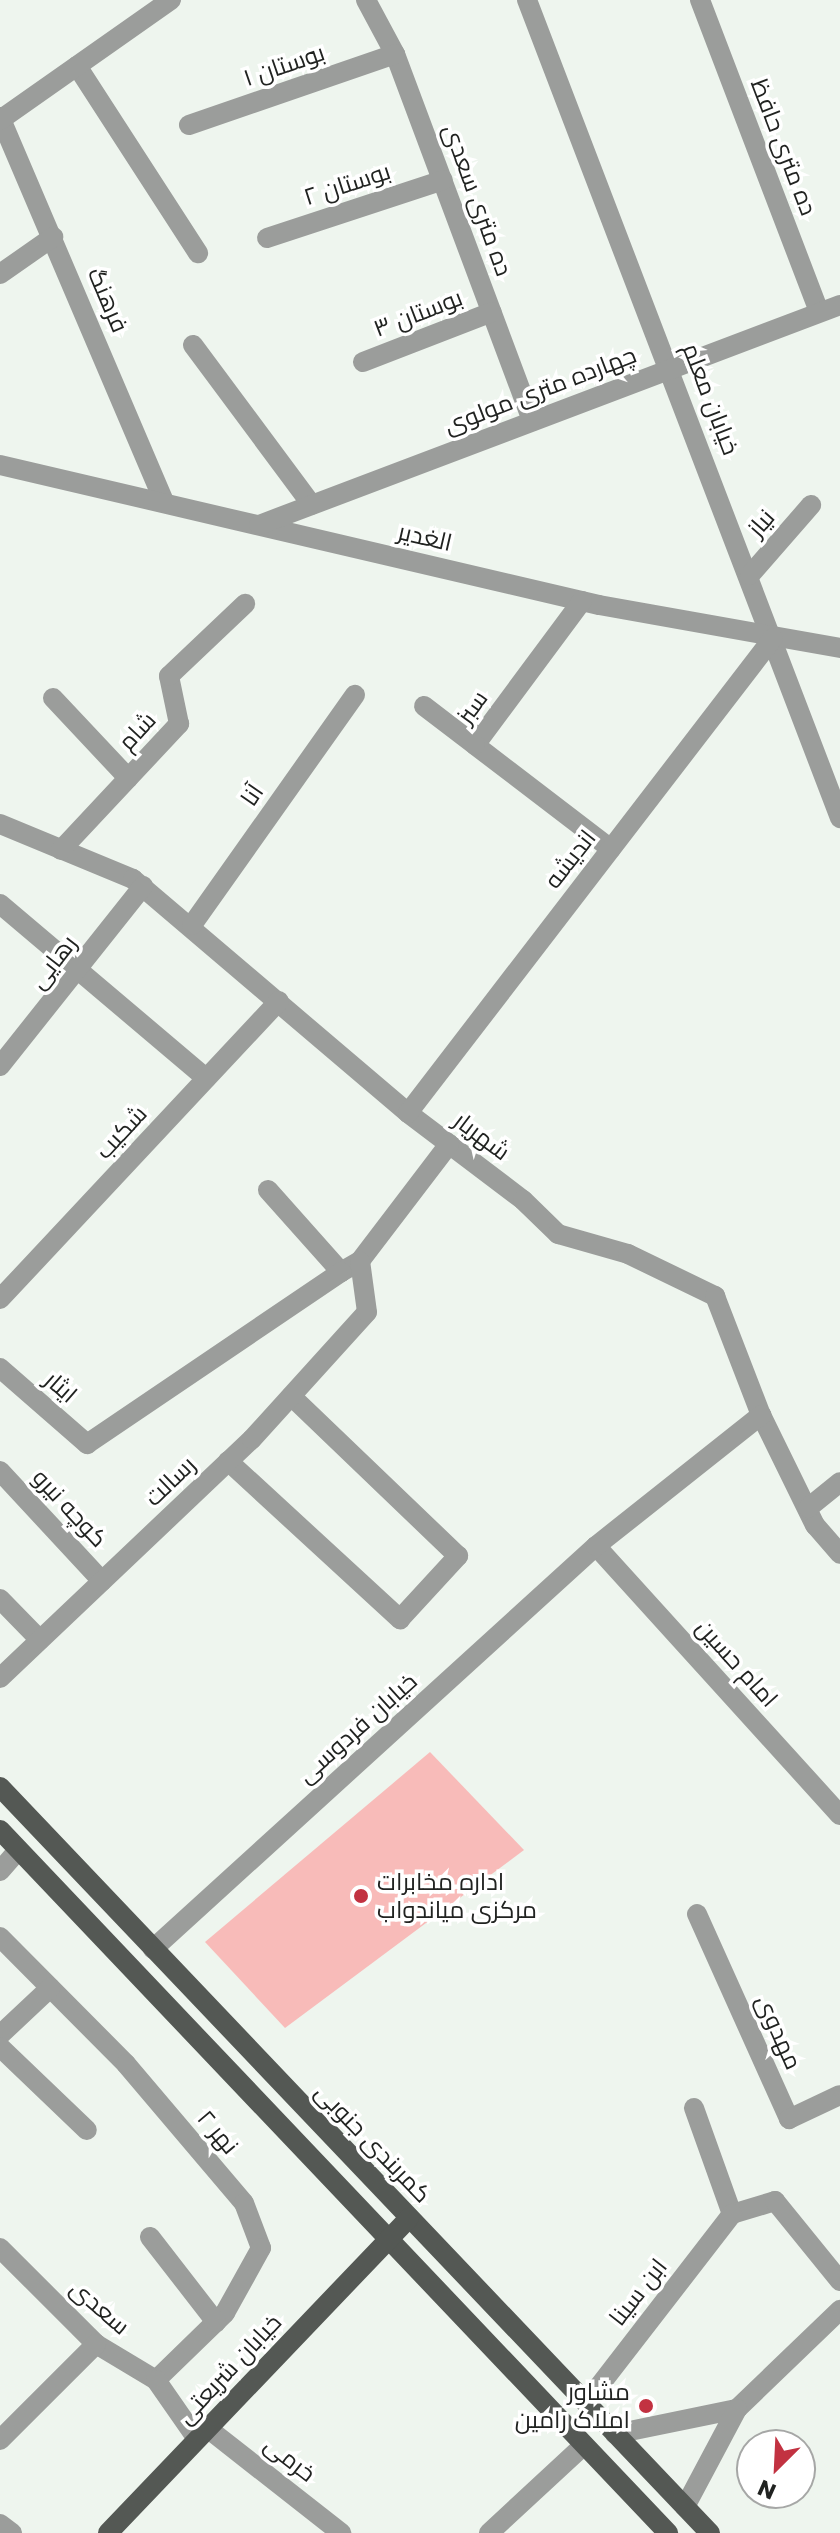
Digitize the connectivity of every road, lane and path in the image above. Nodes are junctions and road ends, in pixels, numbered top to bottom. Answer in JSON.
{"nodes":[{"id":1,"x":171,"y":0,"type":"edge"},
{"id":2,"x":366,"y":0,"type":"edge"},
{"id":3,"x":527,"y":0,"type":"edge"},
{"id":4,"x":700,"y":0,"type":"edge"},
{"id":5,"x":395,"y":54,"type":"junction"},
{"id":6,"x":77,"y":66,"type":"junction"},
{"id":7,"x":0,"y":119,"type":"edge"},
{"id":8,"x":189,"y":125,"type":"dead end"},
{"id":9,"x":443,"y":180,"type":"junction"},
{"id":10,"x":53,"y":237,"type":"junction"},
{"id":11,"x":267,"y":238,"type":"dead end"},
{"id":12,"x":198,"y":253,"type":"dead end"},
{"id":13,"x":0,"y":274,"type":"edge"},
{"id":14,"x":840,"y":305,"type":"edge"},
{"id":15,"x":492,"y":312,"type":"junction"},
{"id":16,"x":819,"y":312,"type":"junction"},
{"id":17,"x":193,"y":345,"type":"dead end"},
{"id":18,"x":363,"y":362,"type":"dead end"},
{"id":19,"x":672,"y":368,"type":"junction"},
{"id":20,"x":532,"y":421,"type":"junction"},
{"id":21,"x":0,"y":465,"type":"edge"},
{"id":22,"x":164,"y":502,"type":"junction"},
{"id":23,"x":312,"y":505,"type":"junction"},
{"id":24,"x":811,"y":505,"type":"dead end"},
{"id":25,"x":259,"y":525,"type":"junction"},
{"id":26,"x":750,"y":575,"type":"junction"},
{"id":27,"x":582,"y":601,"type":"junction"},
{"id":28,"x":245,"y":604,"type":"dead end"},
{"id":29,"x":773,"y":638,"type":"junction"},
{"id":30,"x":840,"y":648,"type":"edge"},
{"id":31,"x":355,"y":695,"type":"dead end"},
{"id":32,"x":53,"y":698,"type":"dead end"},
{"id":33,"x":424,"y":706,"type":"dead end"},
{"id":34,"x":475,"y":745,"type":"junction"},
{"id":35,"x":128,"y":778,"type":"junction"},
{"id":36,"x":840,"y":818,"type":"edge"},
{"id":37,"x":0,"y":824,"type":"edge"},
{"id":38,"x":611,"y":849,"type":"junction"},
{"id":39,"x":61,"y":850,"type":"junction"},
{"id":40,"x":143,"y":886,"type":"junction"},
{"id":41,"x":0,"y":904,"type":"edge"},
{"id":42,"x":192,"y":925,"type":"junction"},
{"id":43,"x":79,"y":972,"type":"junction"},
{"id":44,"x":279,"y":1001,"type":"junction"},
{"id":45,"x":0,"y":1066,"type":"edge"},
{"id":46,"x":206,"y":1078,"type":"junction"},
{"id":47,"x":408,"y":1113,"type":"junction"},
{"id":48,"x":449,"y":1144,"type":"junction"},
{"id":49,"x":268,"y":1190,"type":"dead end"},
{"id":50,"x":360,"y":1261,"type":"junction"},
{"id":51,"x":341,"y":1272,"type":"junction"},
{"id":52,"x":0,"y":1299,"type":"edge"},
{"id":53,"x":0,"y":1368,"type":"edge"},
{"id":54,"x":291,"y":1396,"type":"junction"},
{"id":55,"x":761,"y":1415,"type":"junction"},
{"id":56,"x":228,"y":1461,"type":"junction"},
{"id":57,"x":0,"y":1471,"type":"edge"},
{"id":58,"x":840,"y":1482,"type":"edge"},
{"id":59,"x":808,"y":1508,"type":"junction"},
{"id":60,"x":596,"y":1546,"type":"junction"},
{"id":61,"x":840,"y":1554,"type":"edge"},
{"id":62,"x":102,"y":1581,"type":"junction"},
{"id":63,"x":0,"y":1599,"type":"edge"},
{"id":64,"x":40,"y":1640,"type":"junction"},
{"id":65,"x":0,"y":1678,"type":"edge"},
{"id":66,"x":0,"y":1787,"type":"edge"},
{"id":67,"x":840,"y":1815,"type":"edge"},
{"id":68,"x":0,"y":1830,"type":"edge"},
{"id":69,"x":18,"y":1850,"type":"junction"},
{"id":70,"x":0,"y":1871,"type":"edge"},
{"id":71,"x":697,"y":1914,"type":"dead end"},
{"id":72,"x":0,"y":1937,"type":"edge"},
{"id":73,"x":153,"y":1949,"type":"junction"},
{"id":74,"x":50,"y":1988,"type":"junction"},
{"id":75,"x":0,"y":2035,"type":"edge"},
{"id":76,"x":0,"y":2047,"type":"edge"},
{"id":77,"x":840,"y":2095,"type":"edge"},
{"id":78,"x":694,"y":2108,"type":"dead end"},
{"id":79,"x":87,"y":2130,"type":"dead end"},
{"id":80,"x":732,"y":2214,"type":"junction"},
{"id":81,"x":409,"y":2218,"type":"junction"},
{"id":82,"x":150,"y":2237,"type":"dead end"},
{"id":83,"x":389,"y":2241,"type":"junction"},
{"id":84,"x":0,"y":2248,"type":"edge"},
{"id":85,"x":840,"y":2281,"type":"edge"},
{"id":86,"x":840,"y":2310,"type":"edge"},
{"id":87,"x":216,"y":2322,"type":"junction"},
{"id":88,"x":96,"y":2344,"type":"junction"},
{"id":89,"x":156,"y":2380,"type":"junction"},
{"id":90,"x":586,"y":2403,"type":"junction"},
{"id":91,"x":737,"y":2409,"type":"junction"},
{"id":92,"x":202,"y":2433,"type":"junction"},
{"id":93,"x":615,"y":2434,"type":"junction"},
{"id":94,"x":0,"y":2440,"type":"edge"},
{"id":95,"x":584,"y":2445,"type":"junction"},
{"id":96,"x":685,"y":2507,"type":"junction"},
{"id":97,"x":0,"y":2524,"type":"edge"},
{"id":98,"x":320,"y":2525,"type":"edge"},
{"id":99,"x":12,"y":2533,"type":"edge"},
{"id":100,"x":108,"y":2533,"type":"edge"},
{"id":101,"x":341,"y":2533,"type":"edge"},
{"id":102,"x":489,"y":2533,"type":"edge"},
{"id":103,"x":668,"y":2533,"type":"edge"},
{"id":104,"x":710,"y":2533,"type":"edge"}],
"edges":[{"from":1,"to":6,"type":"street","name":"فرهنگ"},
{"from":2,"to":5,"type":"street","name":"ده متری سعدی"},
{"from":3,"to":19,"type":"street","name":"خیابان معلم"},
{"from":4,"to":16,"type":"street","name":"ده متری حافظ"},
{"from":5,"to":8,"type":"street","name":"بوستان ۱"},
{"from":5,"to":9,"type":"street","name":"ده متری سعدی"},
{"from":6,"to":7,"type":"street","name":"فرهنگ"},
{"from":6,"to":12,"type":"street"},
{"from":7,"to":10,"type":"street","name":"فرهنگ"},
{"from":9,"to":11,"type":"street","name":"بوستان ۲"},
{"from":9,"to":15,"type":"street","name":"ده متری سعدی"},
{"from":10,"to":13,"type":"street"},
{"from":10,"to":22,"type":"street","name":"فرهنگ"},
{"from":14,"to":16,"type":"street","name":"چهارده متری مولوی"},
{"from":15,"to":18,"type":"street","name":"بوستان ۳"},
{"from":15,"to":20,"type":"street","name":"ده متری سعدی"},
{"from":16,"to":19,"type":"street","name":"چهارده متری مولوی"},
{"from":17,"to":23,"type":"street"},
{"from":19,"to":20,"type":"street","name":"چهارده متری مولوی"},
{"from":19,"to":26,"type":"street","name":"خیابان معلم"},
{"from":20,"to":23,"type":"street","name":"چهارده متری مولوی"},
{"from":21,"to":22,"type":"street","name":"الغدیر"},
{"from":22,"to":25,"type":"street","name":"الغدیر"},
{"from":23,"to":25,"type":"street","name":"چهارده متری مولوی"},
{"from":24,"to":26,"type":"street","name":"نیاز"},
{"from":25,"to":27,"type":"street","name":"الغدیر"},
{"from":26,"to":29,"type":"street","name":"خیابان معلم"},
{"from":27,"to":29,"type":"street","name":"الغدیر"},
{"from":27,"to":34,"type":"street","name":"سبز"},
{"from":28,"to":35,"type":"street","name":"شام"},
{"from":29,"to":30,"type":"street","name":"الغدیر"},
{"from":29,"to":36,"type":"street","name":"خیابان معلم"},
{"from":29,"to":38,"type":"street","name":"اندیشه"},
{"from":31,"to":42,"type":"street","name":"آنا"},
{"from":32,"to":35,"type":"street"},
{"from":33,"to":34,"type":"street"},
{"from":34,"to":38,"type":"street","name":"سبز"},
{"from":35,"to":39,"type":"street","name":"شام"},
{"from":37,"to":39,"type":"street","name":"شهریار"},
{"from":38,"to":47,"type":"street","name":"اندیشه"},
{"from":39,"to":40,"type":"street","name":"شهریار"},
{"from":40,"to":42,"type":"street","name":"شهریار"},
{"from":40,"to":43,"type":"street","name":"رهایی"},
{"from":41,"to":43,"type":"street"},
{"from":42,"to":44,"type":"street","name":"شهریار"},
{"from":43,"to":45,"type":"street","name":"رهایی"},
{"from":43,"to":46,"type":"street"},
{"from":44,"to":46,"type":"street","name":"شکیب"},
{"from":44,"to":47,"type":"street","name":"شهریار"},
{"from":46,"to":52,"type":"street","name":"شکیب"},
{"from":47,"to":48,"type":"street","name":"شهریار"},
{"from":48,"to":50,"type":"street"},
{"from":48,"to":55,"type":"street","name":"شهریار"},
{"from":49,"to":51,"type":"street"},
{"from":50,"to":51,"type":"street"},
{"from":50,"to":54,"type":"street","name":"رسالت"},
{"from":51,"to":53,"type":"street","name":"ایثار"},
{"from":54,"to":56,"type":"street","name":"رسالت"},
{"from":54,"to":56,"type":"street"},
{"from":55,"to":59,"type":"street","name":"شهریار"},
{"from":55,"to":60,"type":"street","name":"خیابان فردوسی"},
{"from":56,"to":62,"type":"street","name":"رسالت"},
{"from":57,"to":62,"type":"street","name":"کوچه نیرو"},
{"from":58,"to":59,"type":"street"},
{"from":59,"to":61,"type":"street","name":"شهریار"},
{"from":60,"to":67,"type":"street","name":"امام حسین"},
{"from":60,"to":73,"type":"street","name":"خیابان فردوسی"},
{"from":62,"to":64,"type":"street","name":"رسالت"},
{"from":63,"to":64,"type":"street"},
{"from":64,"to":65,"type":"street","name":"رسالت"},
{"from":66,"to":73,"type":"main road","name":"کمربندی جنوبی"},
{"from":68,"to":69,"type":"main road"},
{"from":69,"to":70,"type":"street"},
{"from":69,"to":83,"type":"main road"},
{"from":71,"to":77,"type":"street","name":"مهدوی"},
{"from":72,"to":74,"type":"street","name":"نهر ۲"},
{"from":73,"to":81,"type":"main road","name":"کمربندی جنوبی"},
{"from":74,"to":75,"type":"street"},
{"from":74,"to":87,"type":"street","name":"نهر ۲"},
{"from":76,"to":79,"type":"street"},
{"from":78,"to":80,"type":"street"},
{"from":80,"to":85,"type":"street"},
{"from":80,"to":90,"type":"street","name":"ابن سینا"},
{"from":81,"to":83,"type":"main road","name":"خیابان شریعتی"},
{"from":81,"to":90,"type":"main road","name":"کمربندی جنوبی"},
{"from":82,"to":87,"type":"street"},
{"from":83,"to":92,"type":"main road","name":"خیابان شریعتی"},
{"from":83,"to":95,"type":"main road"},
{"from":84,"to":88,"type":"street","name":"سعدی"},
{"from":86,"to":91,"type":"street"},
{"from":87,"to":89,"type":"street","name":"نهر ۲"},
{"from":88,"to":89,"type":"street","name":"سعدی"},
{"from":88,"to":94,"type":"street"},
{"from":89,"to":92,"type":"street","name":"سعدی"},
{"from":90,"to":93,"type":"main road","name":"کمربندی جنوبی"},
{"from":91,"to":93,"type":"street"},
{"from":91,"to":96,"type":"street"},
{"from":92,"to":98,"type":"street","name":"خرمی"},
{"from":92,"to":100,"type":"main road","name":"خیابان شریعتی"},
{"from":93,"to":96,"type":"main road","name":"کمربندی جنوبی"},
{"from":95,"to":102,"type":"street"},
{"from":95,"to":103,"type":"main road"},
{"from":96,"to":104,"type":"main road","name":"کمربندی جنوبی"},
{"from":97,"to":99,"type":"street"},
{"from":98,"to":101,"type":"street","name":"خرمی"}]}
